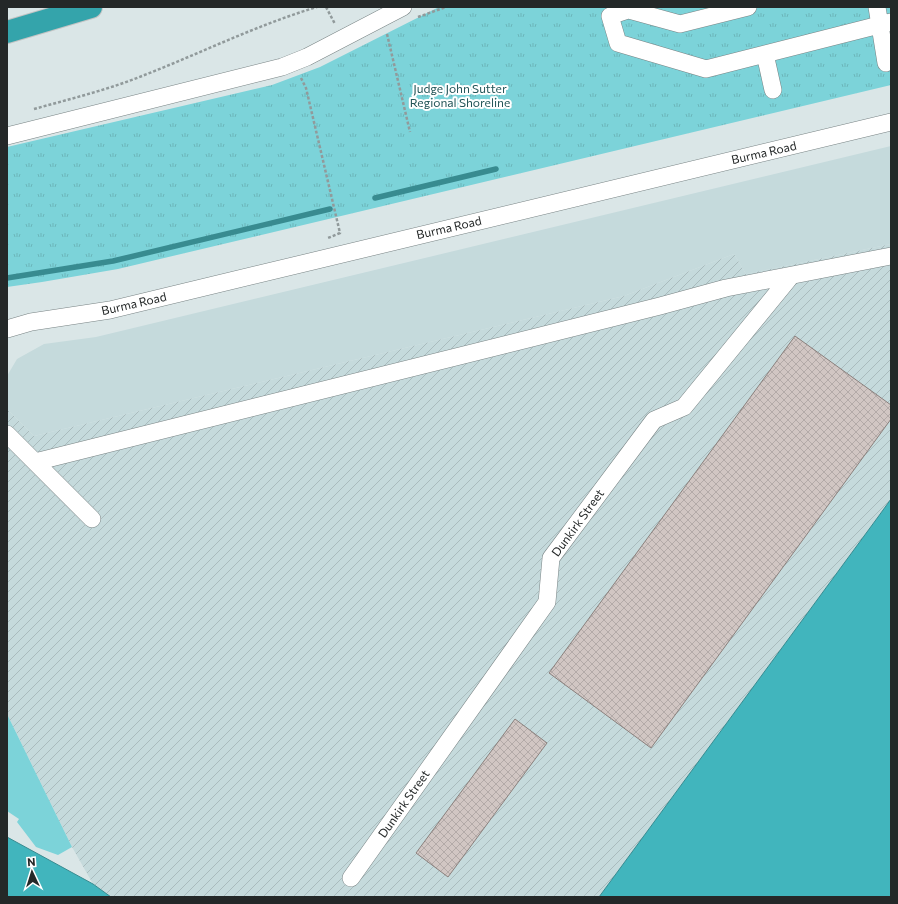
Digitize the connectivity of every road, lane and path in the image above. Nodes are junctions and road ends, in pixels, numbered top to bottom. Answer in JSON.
{"nodes":[{"id":1,"x":91,"y":7,"type":"edge"},
{"id":2,"x":317,"y":7,"type":"edge"},
{"id":3,"x":446,"y":7,"type":"edge"},
{"id":4,"x":748,"y":7,"type":"edge"},
{"id":5,"x":877,"y":7,"type":"edge"},
{"id":6,"x":633,"y":8,"type":"edge"},
{"id":7,"x":407,"y":13,"type":"edge"},
{"id":8,"x":885,"y":23,"type":"edge"},
{"id":9,"x":7,"y":32,"type":"edge"},
{"id":10,"x":380,"y":36,"type":"dead end"},
{"id":11,"x":765,"y":54,"type":"junction"},
{"id":12,"x":886,"y":63,"type":"dead end"},
{"id":13,"x":306,"y":76,"type":"dead end"},
{"id":14,"x":772,"y":90,"type":"dead end"},
{"id":15,"x":31,"y":110,"type":"dead end"},
{"id":16,"x":891,"y":122,"type":"edge"},
{"id":17,"x":410,"y":132,"type":"dead end"},
{"id":18,"x":7,"y":136,"type":"edge"},
{"id":19,"x":891,"y":256,"type":"edge"},
{"id":20,"x":328,"y":257,"type":"junction"},
{"id":21,"x":791,"y":276,"type":"junction"},
{"id":22,"x":7,"y":329,"type":"edge"},
{"id":23,"x":7,"y":434,"type":"edge"},
{"id":24,"x":35,"y":462,"type":"junction"},
{"id":25,"x":92,"y":519,"type":"dead end"},
{"id":26,"x":351,"y":878,"type":"dead end"}],
"edges":[{"from":1,"to":9,"type":"highway"},
{"from":2,"to":15,"type":"path"},
{"from":3,"to":7,"type":"path"},
{"from":4,"to":6,"type":"street"},
{"from":5,"to":8,"type":"street"},
{"from":6,"to":11,"type":"street"},
{"from":7,"to":18,"type":"street"},
{"from":8,"to":11,"type":"street"},
{"from":8,"to":12,"type":"street"},
{"from":10,"to":17,"type":"path"},
{"from":11,"to":14,"type":"street"},
{"from":13,"to":20,"type":"path"},
{"from":16,"to":20,"type":"street","name":"Burma Road"},
{"from":19,"to":21,"type":"street"},
{"from":20,"to":22,"type":"street","name":"Burma Road"},
{"from":21,"to":24,"type":"street"},
{"from":21,"to":26,"type":"street","name":"Dunkirk Street"},
{"from":23,"to":24,"type":"street"},
{"from":24,"to":25,"type":"street"}]}
